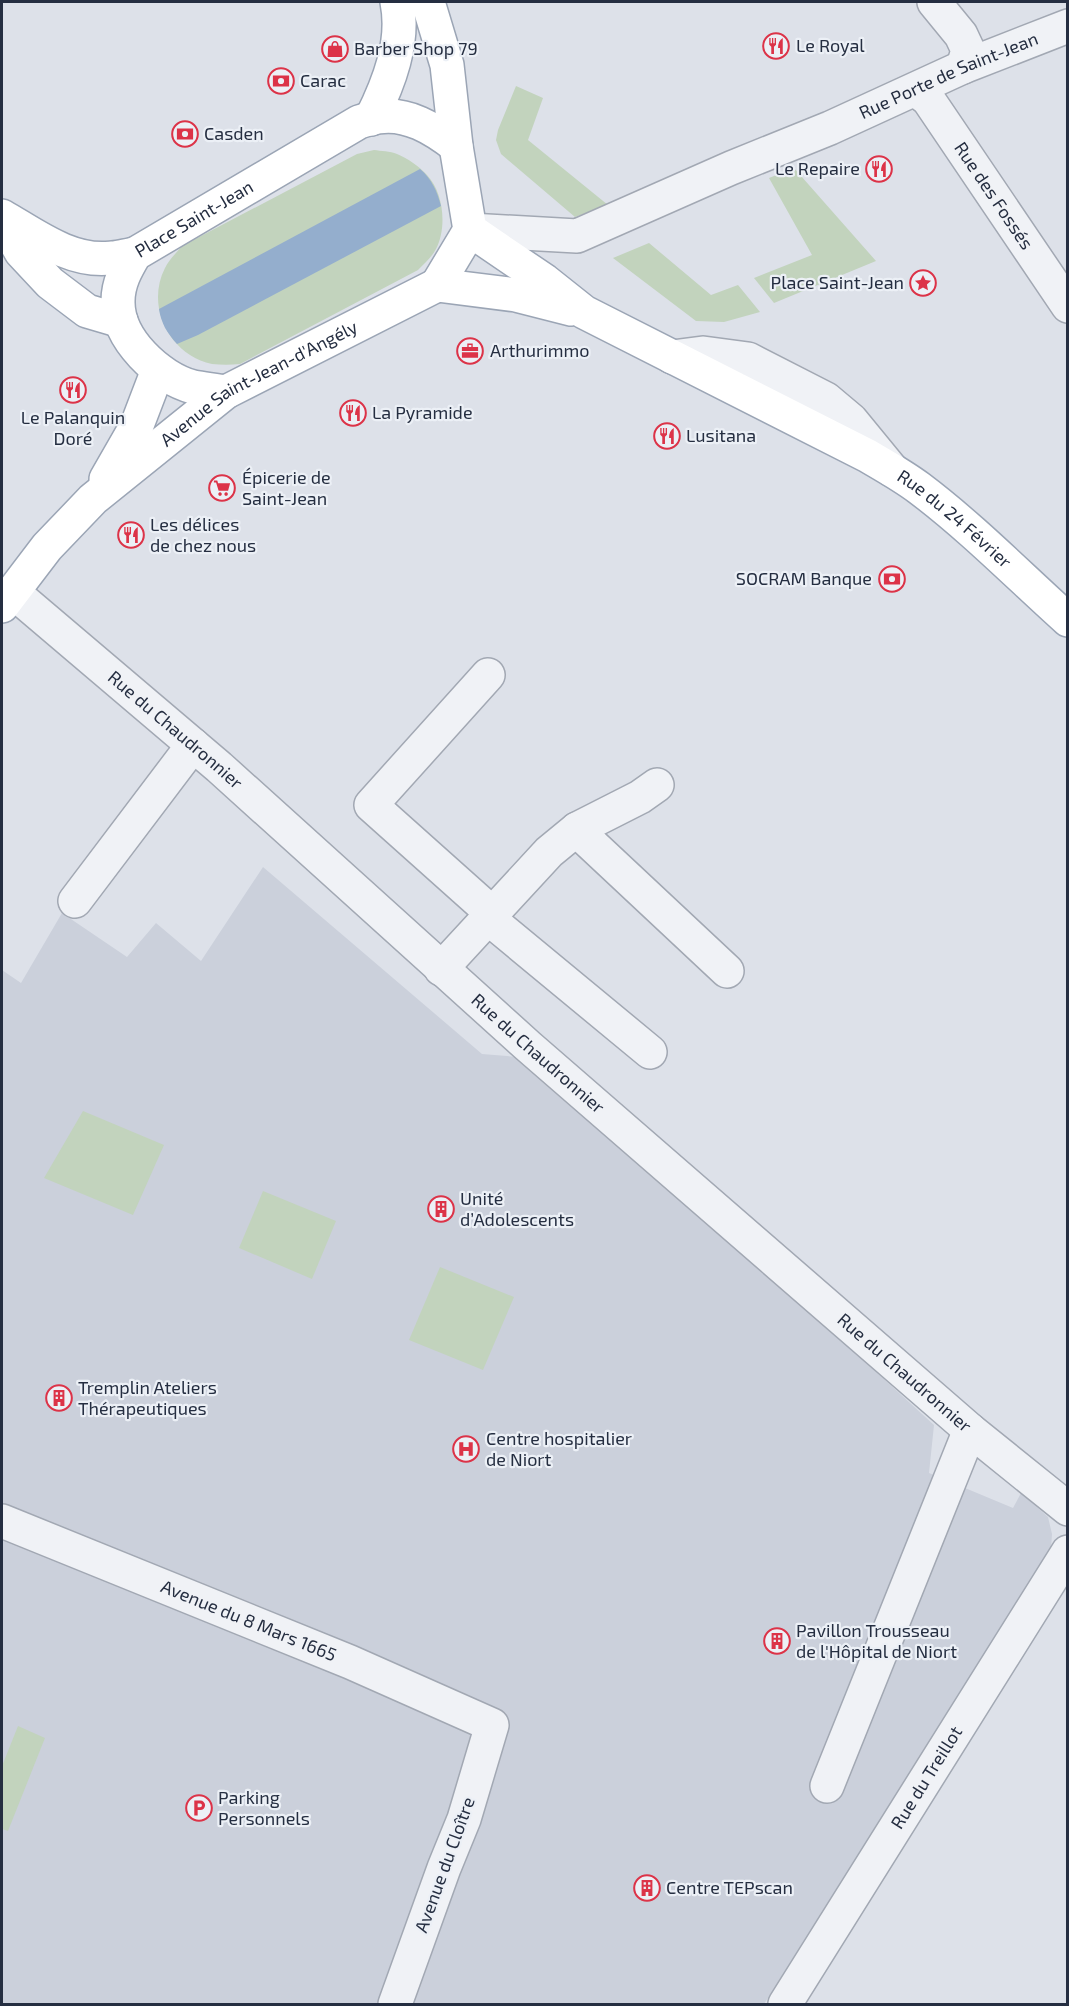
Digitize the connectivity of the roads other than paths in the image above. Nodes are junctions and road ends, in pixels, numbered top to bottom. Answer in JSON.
{"nodes":[{"id":1,"x":397,"y":2,"type":"edge"},
{"id":2,"x":934,"y":2,"type":"edge"},
{"id":3,"x":432,"y":15,"type":"edge"},
{"id":4,"x":1068,"y":26,"type":"edge"},
{"id":5,"x":963,"y":67,"type":"junction"},
{"id":6,"x":916,"y":90,"type":"junction"},
{"id":7,"x":370,"y":119,"type":"junction"},
{"id":8,"x":456,"y":146,"type":"junction"},
{"id":9,"x":2,"y":217,"type":"edge"},
{"id":10,"x":470,"y":230,"type":"junction"},
{"id":11,"x":135,"y":254,"type":"junction"},
{"id":12,"x":437,"y":285,"type":"junction"},
{"id":13,"x":1068,"y":306,"type":"edge"},
{"id":14,"x":584,"y":312,"type":"junction"},
{"id":15,"x":121,"y":321,"type":"junction"},
{"id":16,"x":672,"y":357,"type":"junction"},
{"id":17,"x":158,"y":370,"type":"junction"},
{"id":18,"x":226,"y":392,"type":"junction"},
{"id":19,"x":893,"y":471,"type":"junction"},
{"id":20,"x":93,"y":500,"type":"junction"},
{"id":21,"x":7,"y":599,"type":"edge"},
{"id":22,"x":1068,"y":620,"type":"edge"},
{"id":23,"x":488,"y":675,"type":"dead end"},
{"id":24,"x":193,"y":745,"type":"junction"},
{"id":25,"x":657,"y":785,"type":"dead end"},
{"id":26,"x":577,"y":829,"type":"junction"},
{"id":27,"x":75,"y":901,"type":"dead end"},
{"id":28,"x":490,"y":916,"type":"junction"},
{"id":29,"x":441,"y":969,"type":"junction"},
{"id":30,"x":727,"y":970,"type":"dead end"},
{"id":31,"x":651,"y":1052,"type":"dead end"},
{"id":32,"x":970,"y":1430,"type":"junction"},
{"id":33,"x":1068,"y":1509,"type":"edge"},
{"id":34,"x":2,"y":1521,"type":"edge"},
{"id":35,"x":1068,"y":1552,"type":"edge"},
{"id":36,"x":492,"y":1725,"type":"joint"},
{"id":37,"x":828,"y":1786,"type":"dead end"},
{"id":38,"x":395,"y":2004,"type":"edge"},
{"id":39,"x":785,"y":2004,"type":"edge"}],
"edges":[{"from":1,"to":7,"type":"main road"},
{"from":2,"to":5,"type":"street"},
{"from":3,"to":8,"type":"main road"},
{"from":4,"to":5,"type":"street","name":"Rue Porte de Saint-Jean"},
{"from":5,"to":6,"type":"street","name":"Rue Porte de Saint-Jean"},
{"from":6,"to":10,"type":"street","name":"Rue Porte de Saint-Jean"},
{"from":6,"to":13,"type":"street","name":"Rue des Fossés"},
{"from":7,"to":8,"type":"main road","name":"Place Saint-Jean"},
{"from":7,"to":11,"type":"main road","name":"Place Saint-Jean"},
{"from":8,"to":10,"type":"main road"},
{"from":9,"to":11,"type":"main road"},
{"from":9,"to":15,"type":"main road"},
{"from":10,"to":12,"type":"main road"},
{"from":10,"to":14,"type":"main road"},
{"from":11,"to":15,"type":"main road","name":"Place Saint-Jean"},
{"from":12,"to":14,"type":"main road"},
{"from":12,"to":18,"type":"main road","name":"Avenue Saint-Jean-d'Angély"},
{"from":14,"to":16,"type":"main road"},
{"from":15,"to":17,"type":"main road","name":"Place Saint-Jean"},
{"from":16,"to":19,"type":"main road","name":"Rue du 24 Février"},
{"from":16,"to":19,"type":"street"},
{"from":17,"to":18,"type":"main road","name":"Place Saint-Jean"},
{"from":17,"to":20,"type":"main road","name":"Avenue Saint-Jean-d'Angély"},
{"from":18,"to":20,"type":"main road","name":"Avenue Saint-Jean-d'Angély"},
{"from":19,"to":22,"type":"main road","name":"Rue du 24 Février"},
{"from":20,"to":21,"type":"main road","name":"Avenue Saint-Jean-d'Angély"},
{"from":21,"to":24,"type":"street","name":"Rue du Chaudronnier"},
{"from":23,"to":28,"type":"street"},
{"from":24,"to":27,"type":"street"},
{"from":24,"to":29,"type":"street","name":"Rue du Chaudronnier"},
{"from":25,"to":26,"type":"street"},
{"from":26,"to":28,"type":"street"},
{"from":26,"to":30,"type":"street"},
{"from":28,"to":29,"type":"street"},
{"from":28,"to":31,"type":"street"},
{"from":29,"to":32,"type":"street","name":"Rue du Chaudronnier"},
{"from":32,"to":33,"type":"street","name":"Rue du Chaudronnier"},
{"from":32,"to":37,"type":"street"},
{"from":34,"to":36,"type":"street","name":"Avenue du 8 Mars 1665"},
{"from":35,"to":39,"type":"street","name":"Rue du Treillot"},
{"from":36,"to":38,"type":"street","name":"Avenue du Cloître"}]}
